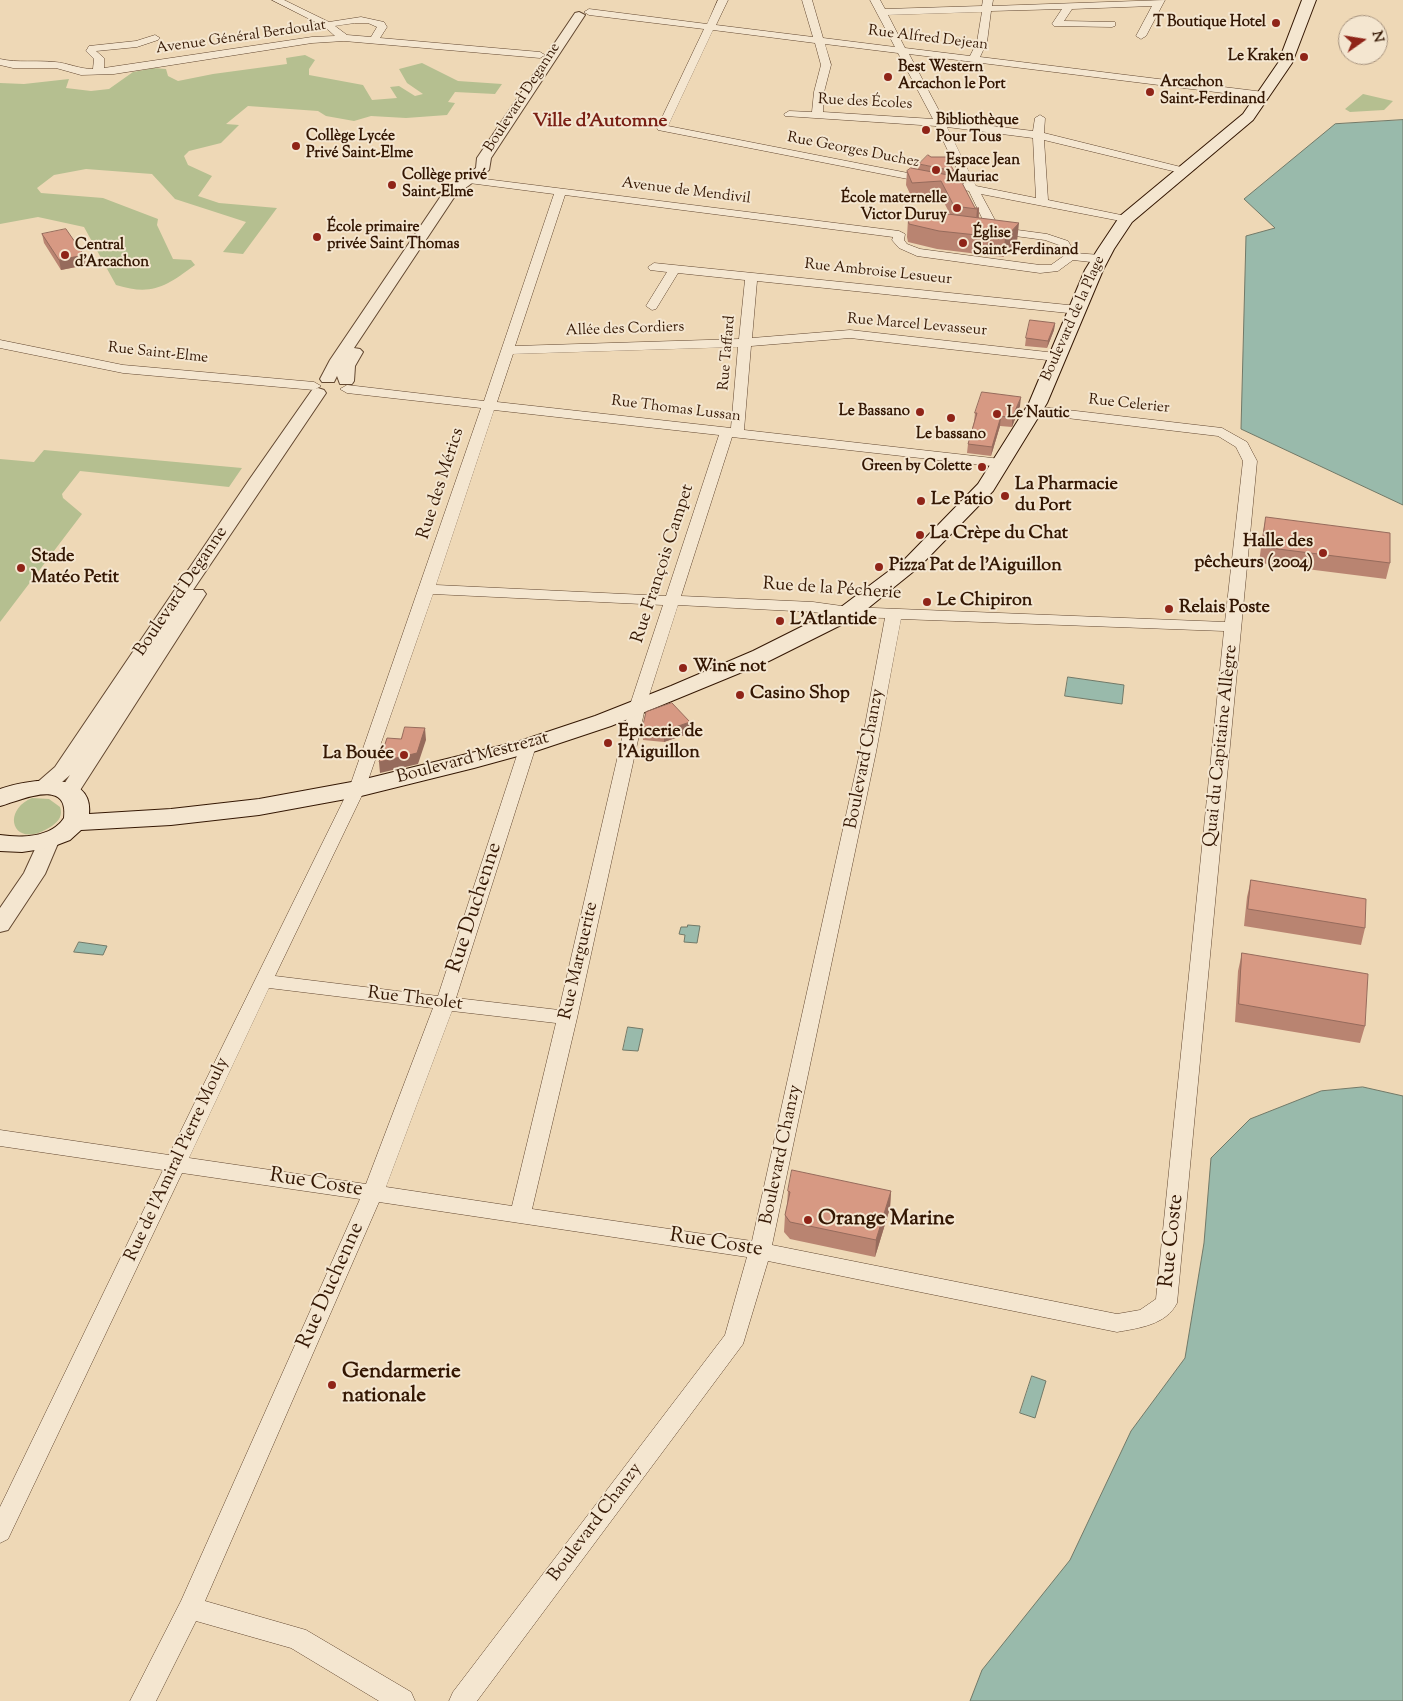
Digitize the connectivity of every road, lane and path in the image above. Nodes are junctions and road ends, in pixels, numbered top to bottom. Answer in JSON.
{"nodes":[{"id":1,"x":277,"y":0,"type":"edge"},
{"id":2,"x":723,"y":0,"type":"edge"},
{"id":3,"x":807,"y":0,"type":"edge"},
{"id":4,"x":876,"y":0,"type":"edge"},
{"id":5,"x":1309,"y":0,"type":"edge"},
{"id":6,"x":1160,"y":1,"type":"edge"},
{"id":7,"x":1092,"y":2,"type":"edge"},
{"id":8,"x":1126,"y":2,"type":"edge"},
{"id":9,"x":987,"y":4,"type":"edge"},
{"id":10,"x":1069,"y":6,"type":"junction"},
{"id":11,"x":578,"y":9,"type":"edge"},
{"id":12,"x":882,"y":12,"type":"junction"},
{"id":13,"x":1112,"y":24,"type":"dead end"},
{"id":14,"x":328,"y":25,"type":"junction"},
{"id":15,"x":709,"y":28,"type":"junction"},
{"id":16,"x":1141,"y":36,"type":"dead end"},
{"id":17,"x":155,"y":38,"type":"dead end"},
{"id":18,"x":344,"y":38,"type":"junction"},
{"id":19,"x":374,"y":41,"type":"junction"},
{"id":20,"x":819,"y":41,"type":"junction"},
{"id":21,"x":902,"y":51,"type":"junction"},
{"id":22,"x":540,"y":55,"type":"junction"},
{"id":23,"x":974,"y":60,"type":"junction"},
{"id":24,"x":0,"y":62,"type":"edge"},
{"id":25,"x":97,"y":71,"type":"junction"},
{"id":26,"x":1264,"y":95,"type":"junction"},
{"id":27,"x":788,"y":114,"type":"dead end"},
{"id":28,"x":817,"y":115,"type":"junction"},
{"id":29,"x":1040,"y":118,"type":"dead end"},
{"id":30,"x":940,"y":123,"type":"junction"},
{"id":31,"x":1038,"y":135,"type":"junction"},
{"id":32,"x":1184,"y":172,"type":"junction"},
{"id":33,"x":470,"y":180,"type":"junction"},
{"id":34,"x":561,"y":191,"type":"junction"},
{"id":35,"x":974,"y":191,"type":"junction"},
{"id":36,"x":1044,"y":204,"type":"junction"},
{"id":37,"x":1126,"y":220,"type":"junction"},
{"id":38,"x":912,"y":226,"type":"edge"},
{"id":39,"x":898,"y":234,"type":"junction"},
{"id":40,"x":1071,"y":256,"type":"junction"},
{"id":41,"x":1100,"y":259,"type":"junction"},
{"id":42,"x":654,"y":267,"type":"dead end"},
{"id":43,"x":675,"y":269,"type":"junction"},
{"id":44,"x":751,"y":276,"type":"junction"},
{"id":45,"x":652,"y":306,"type":"dead end"},
{"id":46,"x":1078,"y":310,"type":"junction"},
{"id":47,"x":745,"y":342,"type":"junction"},
{"id":48,"x":0,"y":344,"type":"edge"},
{"id":49,"x":506,"y":350,"type":"junction"},
{"id":50,"x":1056,"y":357,"type":"junction"},
{"id":51,"x":331,"y":387,"type":"junction"},
{"id":52,"x":488,"y":405,"type":"junction"},
{"id":53,"x":1033,"y":410,"type":"junction"},
{"id":54,"x":1222,"y":432,"type":"joint"},
{"id":55,"x":732,"y":433,"type":"junction"},
{"id":56,"x":1001,"y":463,"type":"junction"},
{"id":57,"x":427,"y":589,"type":"junction"},
{"id":58,"x":671,"y":600,"type":"junction"},
{"id":59,"x":849,"y":612,"type":"junction"},
{"id":60,"x":894,"y":613,"type":"junction"},
{"id":61,"x":1234,"y":626,"type":"junction"},
{"id":62,"x":637,"y":708,"type":"junction"},
{"id":63,"x":528,"y":746,"type":"junction"},
{"id":64,"x":42,"y":787,"type":"junction"},
{"id":65,"x":358,"y":789,"type":"junction"},
{"id":66,"x":68,"y":793,"type":"junction"},
{"id":67,"x":0,"y":798,"type":"edge"},
{"id":68,"x":74,"y":823,"type":"junction"},
{"id":69,"x":48,"y":841,"type":"junction"},
{"id":70,"x":0,"y":843,"type":"edge"},
{"id":71,"x":0,"y":925,"type":"edge"},
{"id":72,"x":263,"y":981,"type":"junction"},
{"id":73,"x":445,"y":1003,"type":"junction"},
{"id":74,"x":567,"y":1018,"type":"junction"},
{"id":75,"x":1193,"y":1043,"type":"joint"},
{"id":76,"x":0,"y":1138,"type":"edge"},
{"id":77,"x":177,"y":1164,"type":"junction"},
{"id":78,"x":373,"y":1193,"type":"junction"},
{"id":79,"x":520,"y":1214,"type":"junction"},
{"id":80,"x":761,"y":1251,"type":"junction"},
{"id":81,"x":0,"y":1532,"type":"edge"},
{"id":82,"x":190,"y":1608,"type":"junction"},
{"id":83,"x":143,"y":1701,"type":"edge"},
{"id":84,"x":402,"y":1701,"type":"edge"},
{"id":85,"x":462,"y":1701,"type":"edge"}],
"edges":[{"from":1,"to":14,"type":"street"},
{"from":2,"to":15,"type":"street"},
{"from":3,"to":20,"type":"street"},
{"from":4,"to":12,"type":"street"},
{"from":5,"to":26,"type":"main road","name":"Boulevard de la Plage"},
{"from":6,"to":8,"type":"street"},
{"from":6,"to":16,"type":"street"},
{"from":7,"to":8,"type":"street"},
{"from":7,"to":10,"type":"street"},
{"from":9,"to":10,"type":"street"},
{"from":9,"to":12,"type":"street"},
{"from":9,"to":23,"type":"street"},
{"from":10,"to":13,"type":"street"},
{"from":11,"to":15,"type":"street","name":"Rue Alfred Dejean"},
{"from":11,"to":22,"type":"street","name":"Boulevard Deganne"},
{"from":11,"to":33,"type":"street","name":"Boulevard Deganne"},
{"from":12,"to":21,"type":"street"},
{"from":14,"to":18,"type":"street"},
{"from":14,"to":19,"type":"street"},
{"from":15,"to":20,"type":"street","name":"Rue Alfred Dejean"},
{"from":15,"to":35,"type":"street","name":"Rue Georges Duchez"},
{"from":17,"to":25,"type":"street"},
{"from":18,"to":19,"type":"street","name":"Avenue Général Berdoulat"},
{"from":18,"to":25,"type":"street","name":"Avenue Général Berdoulat"},
{"from":19,"to":22,"type":"street","name":"Avenue Général Berdoulat"},
{"from":20,"to":21,"type":"street","name":"Rue Alfred Dejean"},
{"from":20,"to":28,"type":"street"},
{"from":21,"to":23,"type":"street","name":"Rue Alfred Dejean"},
{"from":21,"to":30,"type":"street"},
{"from":22,"to":33,"type":"street","name":"Boulevard Deganne"},
{"from":23,"to":26,"type":"street","name":"Rue Alfred Dejean"},
{"from":24,"to":25,"type":"street","name":"Avenue Général Berdoulat"},
{"from":26,"to":32,"type":"main road","name":"Boulevard de la Plage"},
{"from":27,"to":28,"type":"street","name":"Rue des Écoles"},
{"from":28,"to":30,"type":"street","name":"Rue des Écoles"},
{"from":29,"to":31,"type":"street"},
{"from":30,"to":31,"type":"street","name":"Rue des Écoles"},
{"from":30,"to":35,"type":"street"},
{"from":31,"to":32,"type":"street","name":"Rue des Écoles"},
{"from":31,"to":36,"type":"street"},
{"from":32,"to":37,"type":"main road","name":"Boulevard de la Plage"},
{"from":33,"to":34,"type":"street","name":"Avenue de Mendivil"},
{"from":33,"to":51,"type":"street","name":"Boulevard Deganne"},
{"from":34,"to":39,"type":"street","name":"Avenue de Mendivil"},
{"from":34,"to":49,"type":"street","name":"Rue des Mérics"},
{"from":35,"to":36,"type":"street","name":"Rue Georges Duchez"},
{"from":35,"to":40,"type":"street"},
{"from":36,"to":37,"type":"street","name":"Rue Georges Duchez"},
{"from":37,"to":41,"type":"main road","name":"Boulevard de la Plage"},
{"from":38,"to":39,"type":"street"},
{"from":39,"to":40,"type":"street"},
{"from":40,"to":41,"type":"street"},
{"from":41,"to":46,"type":"main road","name":"Boulevard de la Plage"},
{"from":42,"to":43,"type":"street","name":"Rue Ambroise Lesueur"},
{"from":43,"to":44,"type":"street","name":"Rue Ambroise Lesueur"},
{"from":43,"to":45,"type":"street"},
{"from":44,"to":46,"type":"street","name":"Rue Ambroise Lesueur"},
{"from":44,"to":47,"type":"street","name":"Rue Taffard"},
{"from":46,"to":50,"type":"main road","name":"Boulevard de la Plage"},
{"from":47,"to":49,"type":"street","name":"Allée des Cordiers"},
{"from":47,"to":50,"type":"street","name":"Rue Marcel Levasseur"},
{"from":47,"to":55,"type":"street","name":"Rue Taffard"},
{"from":48,"to":51,"type":"street","name":"Rue Saint-Elme"},
{"from":49,"to":52,"type":"street","name":"Rue des Mérics"},
{"from":50,"to":53,"type":"main road","name":"Boulevard de la Plage"},
{"from":51,"to":52,"type":"street","name":"Rue Thomas Lussan"},
{"from":51,"to":64,"type":"street","name":"Boulevard Deganne"},
{"from":51,"to":66,"type":"street","name":"Boulevard Deganne"},
{"from":52,"to":55,"type":"street","name":"Rue Thomas Lussan"},
{"from":52,"to":57,"type":"street","name":"Rue des Mérics"},
{"from":53,"to":54,"type":"street","name":"Rue Celerier"},
{"from":53,"to":56,"type":"main road","name":"Boulevard de la Plage"},
{"from":54,"to":61,"type":"street","name":"Quai du Capitaine Allègre"},
{"from":55,"to":56,"type":"street","name":"Rue Thomas Lussan"},
{"from":55,"to":58,"type":"street","name":"Rue François Campet"},
{"from":56,"to":59,"type":"main road","name":"Boulevard de la Plage"},
{"from":57,"to":58,"type":"street","name":"Rue de la Pécherie"},
{"from":57,"to":65,"type":"street","name":"Rue des Mérics"},
{"from":58,"to":59,"type":"street","name":"Rue de la Pécherie"},
{"from":58,"to":62,"type":"street","name":"Rue François Campet"},
{"from":59,"to":60,"type":"street","name":"Rue de la Pécherie"},
{"from":59,"to":62,"type":"main road","name":"Boulevard Mestrezat"},
{"from":60,"to":61,"type":"street","name":"Rue de la Pécherie"},
{"from":60,"to":80,"type":"street","name":"Boulevard Chanzy"},
{"from":61,"to":75,"type":"street","name":"Quai du Capitaine Allègre"},
{"from":62,"to":63,"type":"main road","name":"Boulevard Mestrezat"},
{"from":62,"to":74,"type":"street","name":"Rue Marguerite"},
{"from":63,"to":65,"type":"main road","name":"Boulevard Mestrezat"},
{"from":63,"to":73,"type":"street","name":"Rue Duchenne"},
{"from":64,"to":66,"type":"main road"},
{"from":64,"to":67,"type":"main road"},
{"from":65,"to":68,"type":"main road","name":"Boulevard Mestrezat"},
{"from":65,"to":72,"type":"street","name":"Rue de l'Amiral Pierre Mouly"},
{"from":66,"to":68,"type":"main road"},
{"from":68,"to":69,"type":"main road"},
{"from":69,"to":70,"type":"main road"},
{"from":69,"to":71,"type":"street"},
{"from":72,"to":73,"type":"street","name":"Rue Theolet"},
{"from":72,"to":77,"type":"street","name":"Rue de l'Amiral Pierre Mouly"},
{"from":73,"to":74,"type":"street","name":"Rue Theolet"},
{"from":73,"to":78,"type":"street","name":"Rue Duchenne"},
{"from":74,"to":79,"type":"street","name":"Rue Marguerite"},
{"from":75,"to":80,"type":"street","name":"Rue Coste"},
{"from":76,"to":77,"type":"street","name":"Rue Coste"},
{"from":77,"to":78,"type":"street","name":"Rue Coste"},
{"from":77,"to":81,"type":"street","name":"Rue de l'Amiral Pierre Mouly"},
{"from":78,"to":79,"type":"street","name":"Rue Coste"},
{"from":78,"to":82,"type":"street","name":"Rue Duchenne"},
{"from":79,"to":80,"type":"street","name":"Rue Coste"},
{"from":80,"to":85,"type":"street","name":"Boulevard Chanzy"},
{"from":82,"to":83,"type":"street","name":"Rue Duchenne"},
{"from":82,"to":84,"type":"street"}]}
